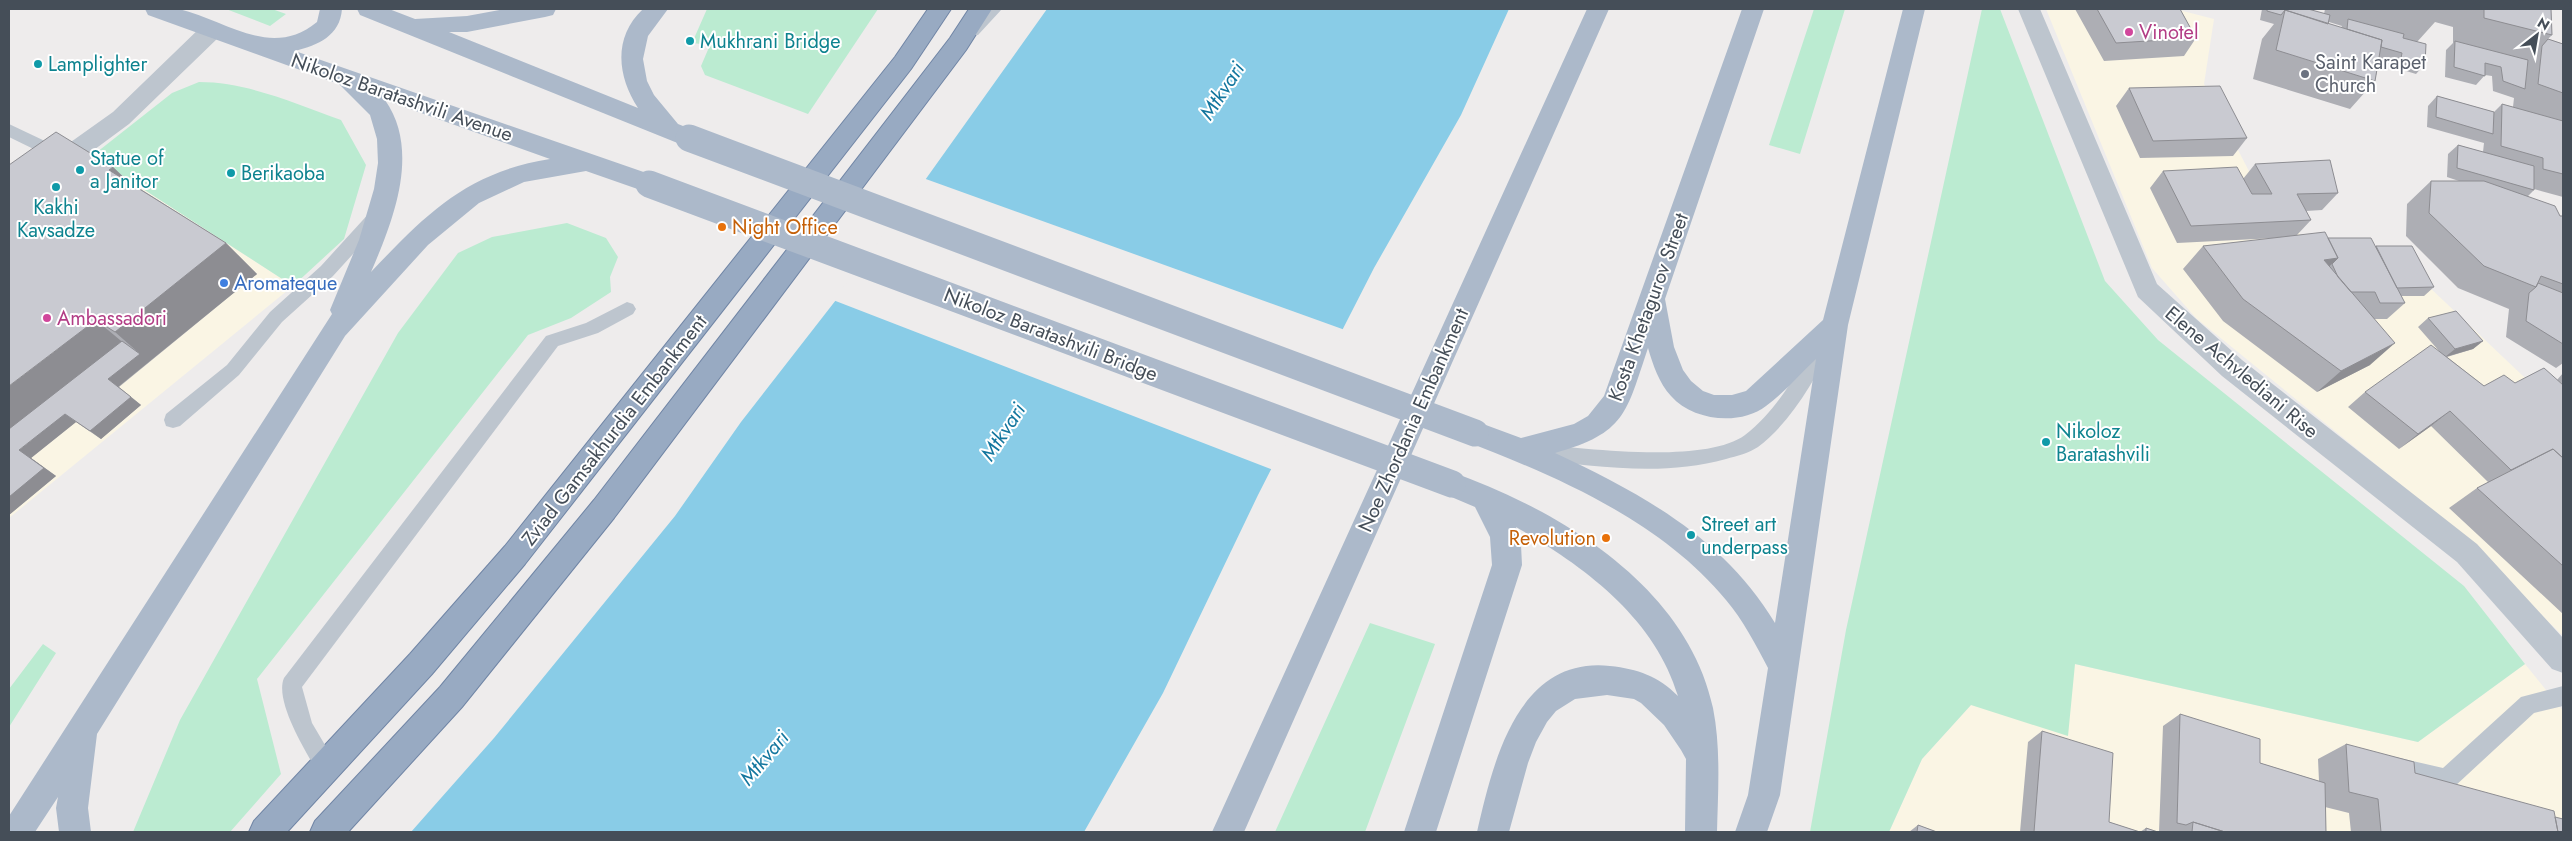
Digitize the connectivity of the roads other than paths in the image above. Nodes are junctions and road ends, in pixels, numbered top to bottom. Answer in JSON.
{"nodes":[{"id":1,"x":156,"y":9,"type":"edge"},
{"id":2,"x":331,"y":9,"type":"edge"},
{"id":3,"x":368,"y":9,"type":"edge"},
{"id":4,"x":545,"y":9,"type":"edge"},
{"id":5,"x":656,"y":9,"type":"edge"},
{"id":6,"x":940,"y":9,"type":"edge"},
{"id":7,"x":981,"y":9,"type":"edge"},
{"id":8,"x":994,"y":9,"type":"edge"},
{"id":9,"x":1598,"y":9,"type":"edge"},
{"id":10,"x":1753,"y":9,"type":"edge"},
{"id":11,"x":1914,"y":9,"type":"edge"},
{"id":12,"x":2029,"y":9,"type":"edge"},
{"id":13,"x":412,"y":25,"type":"junction"},
{"id":14,"x":212,"y":30,"type":"junction"},
{"id":15,"x":958,"y":44,"type":"junction"},
{"id":16,"x":256,"y":46,"type":"junction"},
{"id":17,"x":343,"y":77,"type":"junction"},
{"id":18,"x":9,"y":130,"type":"edge"},
{"id":19,"x":679,"y":134,"type":"junction"},
{"id":20,"x":68,"y":159,"type":"junction"},
{"id":21,"x":586,"y":162,"type":"junction"},
{"id":22,"x":649,"y":184,"type":"joint"},
{"id":23,"x":9,"y":199,"type":"edge"},
{"id":24,"x":382,"y":210,"type":"junction"},
{"id":25,"x":1652,"y":298,"type":"junction"},
{"id":26,"x":627,"y":309,"type":"dead end"},
{"id":27,"x":1835,"y":325,"type":"junction"},
{"id":28,"x":336,"y":328,"type":"junction"},
{"id":29,"x":173,"y":420,"type":"dead end"},
{"id":30,"x":1522,"y":450,"type":"junction"},
{"id":31,"x":1484,"y":496,"type":"junction"},
{"id":32,"x":2563,"y":658,"type":"edge"},
{"id":33,"x":1782,"y":664,"type":"junction"},
{"id":34,"x":2563,"y":696,"type":"edge"},
{"id":35,"x":83,"y":726,"type":"junction"},
{"id":36,"x":1701,"y":755,"type":"junction"},
{"id":37,"x":2372,"y":763,"type":"edge"},
{"id":38,"x":328,"y":767,"type":"junction"},
{"id":39,"x":16,"y":832,"type":"edge"},
{"id":40,"x":75,"y":832,"type":"edge"},
{"id":41,"x":265,"y":832,"type":"edge"},
{"id":42,"x":326,"y":832,"type":"edge"},
{"id":43,"x":1228,"y":832,"type":"edge"},
{"id":44,"x":1420,"y":832,"type":"edge"},
{"id":45,"x":1493,"y":832,"type":"edge"},
{"id":46,"x":1701,"y":832,"type":"edge"},
{"id":47,"x":1751,"y":832,"type":"edge"}],
"edges":[{"from":1,"to":14,"type":"main road","name":"Nikoloz Baratashvili Avenue"},
{"from":2,"to":16,"type":"main road"},
{"from":3,"to":13,"type":"main road"},
{"from":4,"to":13,"type":"main road"},
{"from":5,"to":19,"type":"main road"},
{"from":6,"to":38,"type":"highway","name":"Zviad Gamsakhurdia Embankment"},
{"from":7,"to":15,"type":"highway","name":"Zviad Gamsakhurdia Embankment"},
{"from":8,"to":15,"type":"lane"},
{"from":9,"to":43,"type":"main road","name":"Noe Zhordania Embankment"},
{"from":10,"to":25,"type":"main road","name":"Kosta Khetagurov Street"},
{"from":11,"to":27,"type":"main road"},
{"from":12,"to":32,"type":"street","name":"Elene Achvlediani Rise"},
{"from":13,"to":19,"type":"main road"},
{"from":14,"to":16,"type":"main road","name":"Nikoloz Baratashvili Avenue"},
{"from":14,"to":20,"type":"street"},
{"from":15,"to":42,"type":"highway","name":"Zviad Gamsakhurdia Embankment"},
{"from":16,"to":17,"type":"main road","name":"Nikoloz Baratashvili Avenue"},
{"from":17,"to":21,"type":"main road","name":"Nikoloz Baratashvili Avenue"},
{"from":17,"to":24,"type":"main road"},
{"from":18,"to":20,"type":"lane"},
{"from":19,"to":30,"type":"main road","bridge":true},
{"from":20,"to":23,"type":"street"},
{"from":21,"to":22,"type":"main road","name":"Nikoloz Baratashvili Avenue"},
{"from":21,"to":28,"type":"main road"},
{"from":22,"to":31,"type":"main road","name":"Nikoloz Baratashvili Bridge","bridge":true},
{"from":24,"to":28,"type":"main road"},
{"from":24,"to":29,"type":"lane"},
{"from":25,"to":27,"type":"main road"},
{"from":25,"to":30,"type":"main road","name":"Kosta Khetagurov Street"},
{"from":26,"to":38,"type":"lane"},
{"from":27,"to":30,"type":"lane"},
{"from":27,"to":33,"type":"main road"},
{"from":28,"to":35,"type":"main road"},
{"from":30,"to":33,"type":"main road"},
{"from":31,"to":36,"type":"main road","name":"Nikoloz Baratashvili Bridge"},
{"from":31,"to":44,"type":"main road"},
{"from":33,"to":47,"type":"main road"},
{"from":34,"to":37,"type":"lane"},
{"from":35,"to":39,"type":"main road"},
{"from":35,"to":40,"type":"main road"},
{"from":36,"to":45,"type":"main road"},
{"from":36,"to":46,"type":"main road","name":"Nikoloz Baratashvili Bridge"},
{"from":38,"to":41,"type":"highway","name":"Zviad Gamsakhurdia Embankment"}]}
